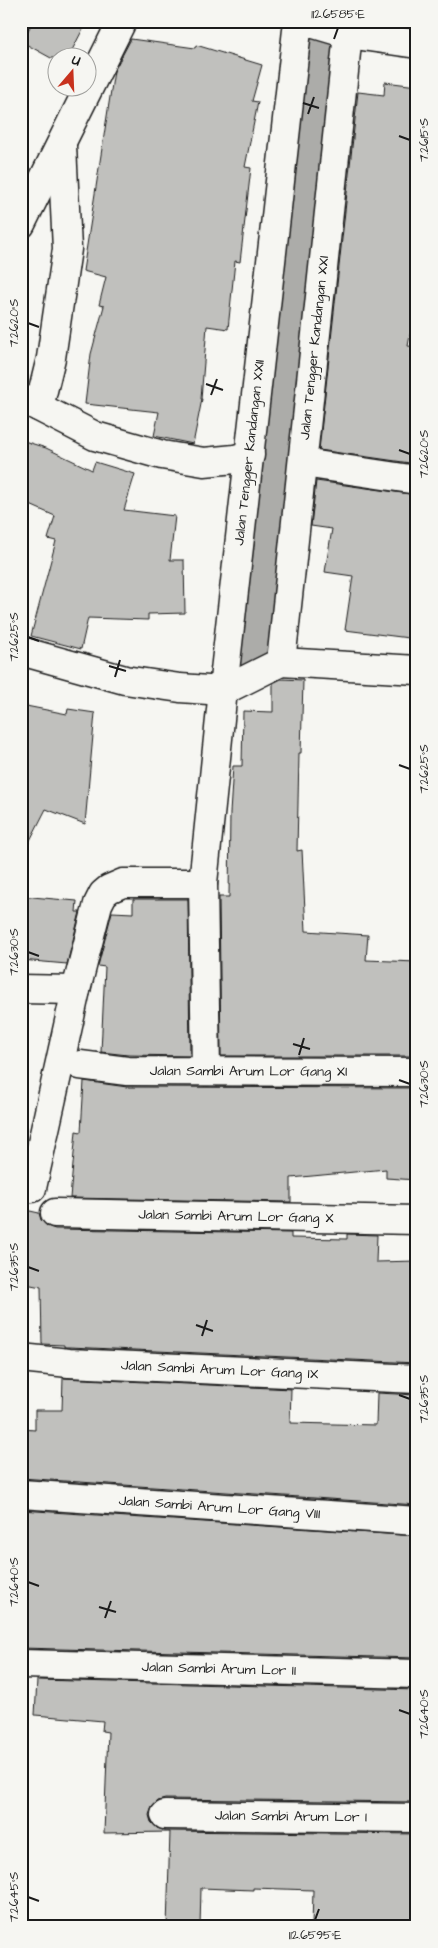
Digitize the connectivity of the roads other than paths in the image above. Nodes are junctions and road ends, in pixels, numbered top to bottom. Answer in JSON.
{"nodes":[{"id":1,"x":122,"y":21,"type":"edge"},
{"id":2,"x":298,"y":21,"type":"edge"},
{"id":3,"x":305,"y":22,"type":"edge"},
{"id":4,"x":345,"y":33,"type":"junction"},
{"id":5,"x":417,"y":44,"type":"edge"},
{"id":6,"x":62,"y":146,"type":"junction"},
{"id":7,"x":21,"y":224,"type":"edge"},
{"id":8,"x":30,"y":402,"type":"edge"},
{"id":9,"x":250,"y":455,"type":"junction"},
{"id":10,"x":303,"y":463,"type":"junction"},
{"id":11,"x":417,"y":480,"type":"edge"},
{"id":12,"x":23,"y":657,"type":"edge"},
{"id":13,"x":281,"y":662,"type":"junction"},
{"id":14,"x":417,"y":670,"type":"edge"},
{"id":15,"x":223,"y":691,"type":"junction"},
{"id":16,"x":203,"y":883,"type":"junction"},
{"id":17,"x":21,"y":989,"type":"edge"},
{"id":18,"x":76,"y":990,"type":"junction"},
{"id":19,"x":80,"y":1065,"type":"dead end"},
{"id":20,"x":206,"y":1071,"type":"junction"},
{"id":21,"x":417,"y":1072,"type":"edge"},
{"id":22,"x":21,"y":1186,"type":"edge"},
{"id":23,"x":55,"y":1213,"type":"dead end"},
{"id":24,"x":417,"y":1220,"type":"edge"},
{"id":25,"x":21,"y":1358,"type":"edge"},
{"id":26,"x":417,"y":1379,"type":"edge"},
{"id":27,"x":21,"y":1494,"type":"edge"},
{"id":28,"x":417,"y":1521,"type":"edge"},
{"id":29,"x":21,"y":1664,"type":"edge"},
{"id":30,"x":417,"y":1674,"type":"edge"},
{"id":31,"x":165,"y":1815,"type":"dead end"},
{"id":32,"x":417,"y":1818,"type":"edge"}],
"edges":[{"from":1,"to":6,"type":"street"},
{"from":2,"to":9,"type":"street","name":"Jalan Tengger Kandangan XXII"},
{"from":3,"to":4,"type":"street"},
{"from":4,"to":5,"type":"street"},
{"from":4,"to":10,"type":"street","name":"Jalan Tengger Kandangan XXI"},
{"from":6,"to":7,"type":"street"},
{"from":6,"to":8,"type":"street"},
{"from":8,"to":9,"type":"street"},
{"from":9,"to":15,"type":"street","name":"Jalan Tengger Kandangan XXII"},
{"from":10,"to":11,"type":"street"},
{"from":10,"to":13,"type":"street","name":"Jalan Tengger Kandangan XXI"},
{"from":12,"to":15,"type":"street"},
{"from":13,"to":14,"type":"street"},
{"from":13,"to":15,"type":"street"},
{"from":15,"to":16,"type":"street","name":"Jalan Tengger Kandangan XXII"},
{"from":16,"to":18,"type":"street"},
{"from":16,"to":20,"type":"street","name":"Jalan Tengger Kandangan XXII"},
{"from":17,"to":18,"type":"street"},
{"from":18,"to":22,"type":"street"},
{"from":19,"to":20,"type":"street","name":"Jalan Sambi Arum Lor Gang XI"},
{"from":20,"to":21,"type":"street","name":"Jalan Sambi Arum Lor Gang XI"},
{"from":23,"to":24,"type":"street","name":"Jalan Sambi Arum Lor Gang X"},
{"from":25,"to":26,"type":"street","name":"Jalan Sambi Arum Lor Gang IX"},
{"from":27,"to":28,"type":"street","name":"Jalan Sambi Arum Lor Gang VIII"},
{"from":29,"to":30,"type":"street","name":"Jalan Sambi Arum Lor II"},
{"from":31,"to":32,"type":"street","name":"Jalan Sambi Arum Lor I"}]}
